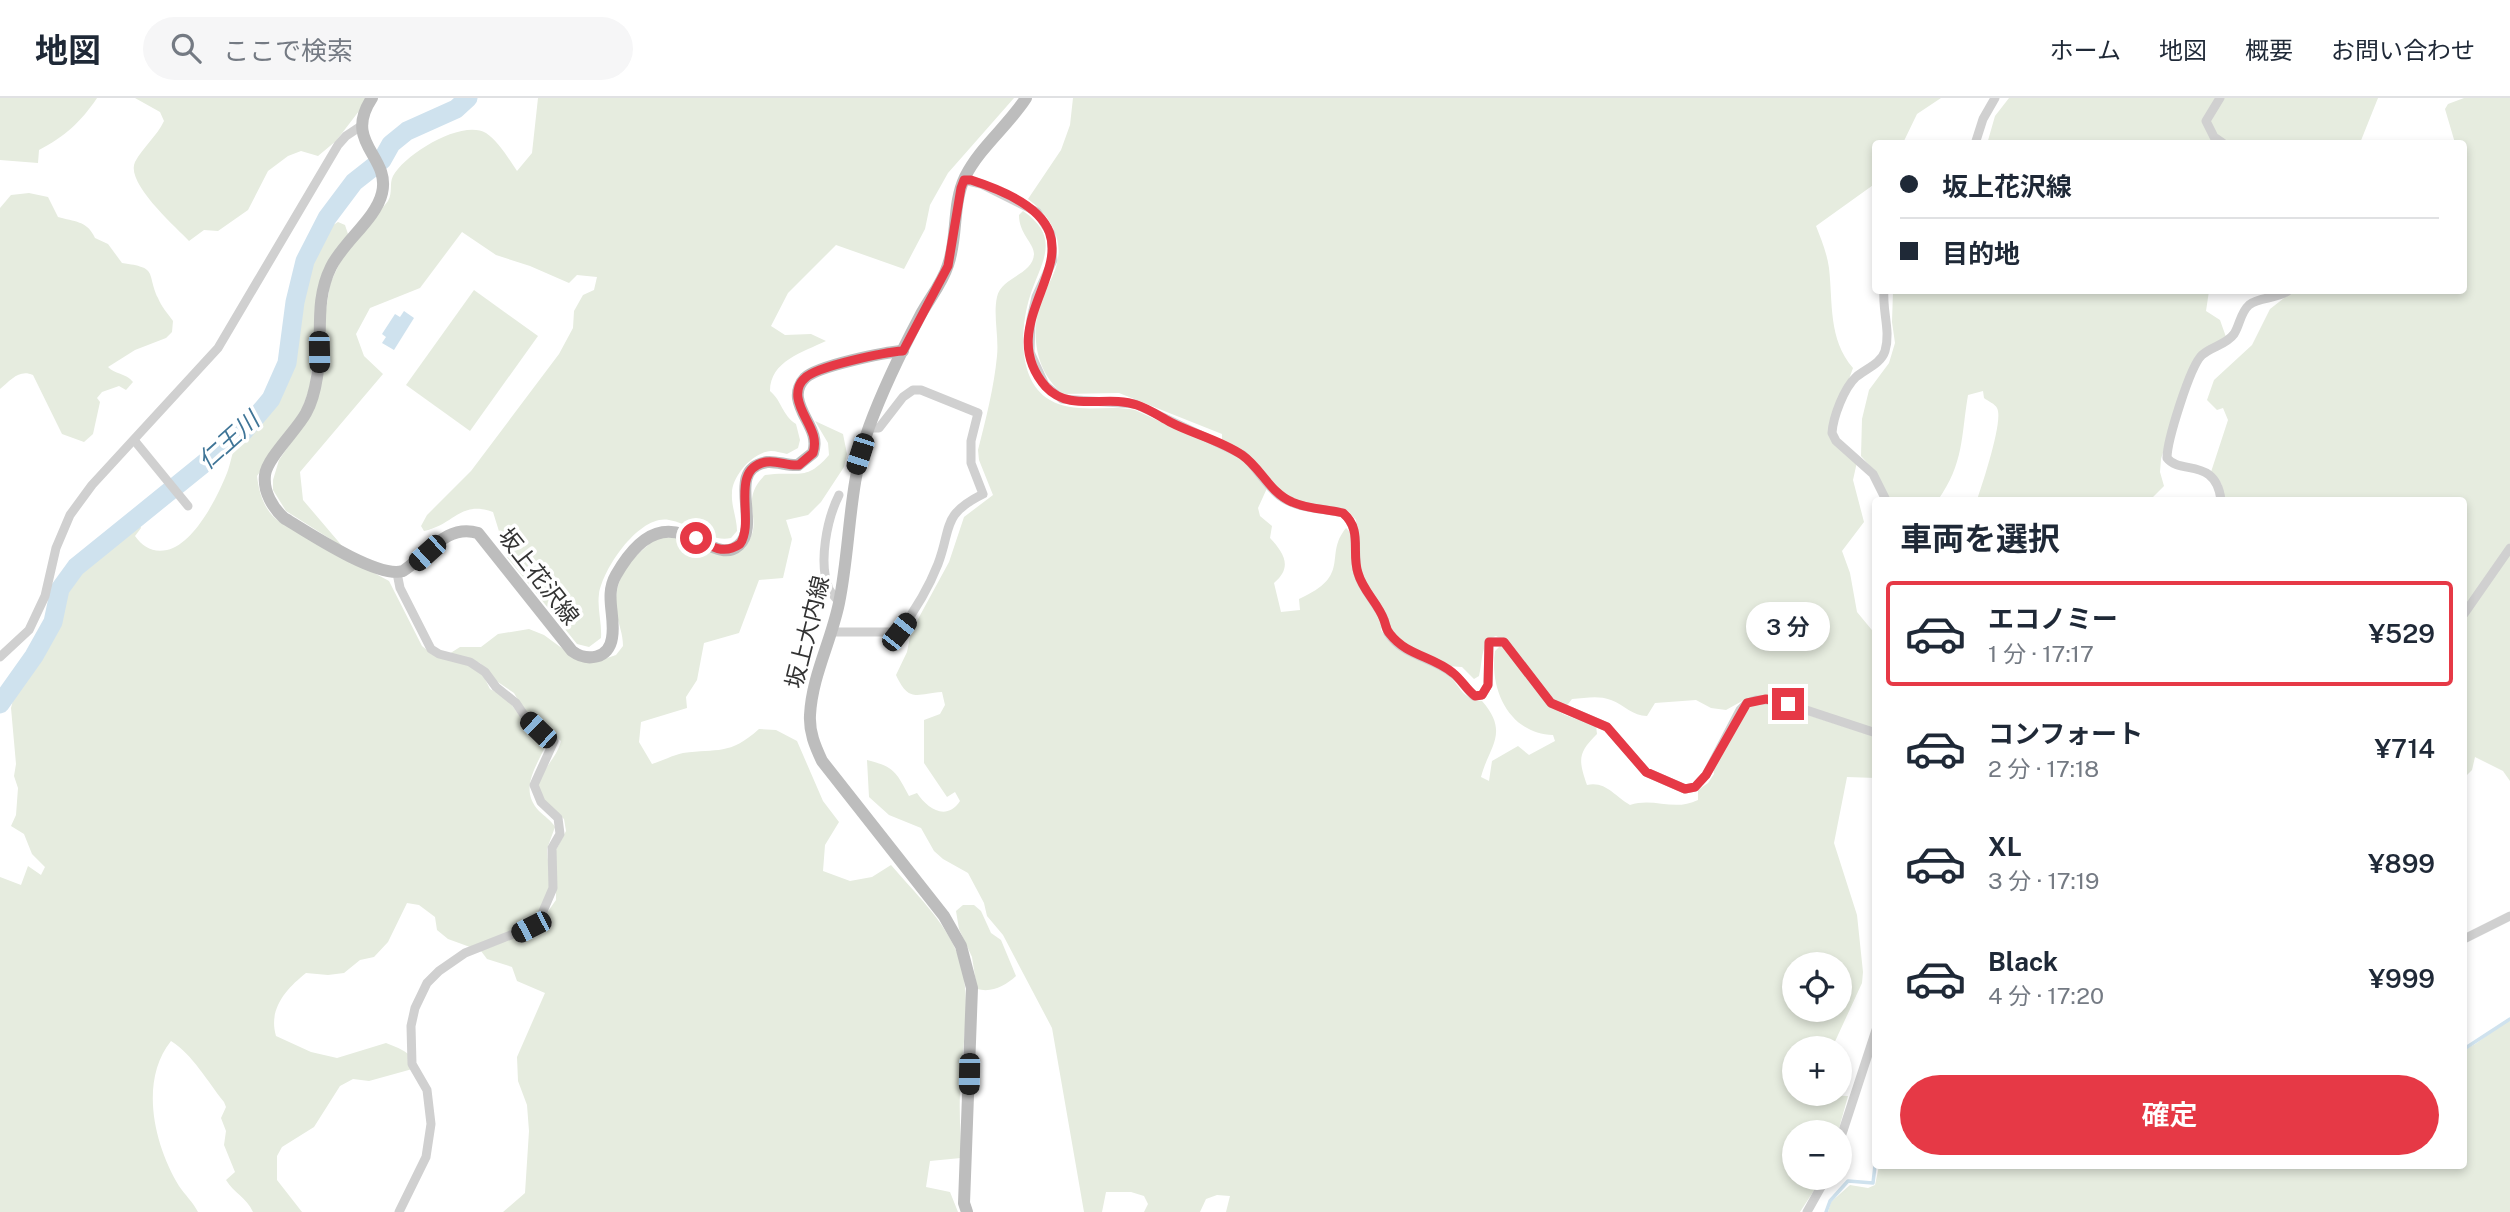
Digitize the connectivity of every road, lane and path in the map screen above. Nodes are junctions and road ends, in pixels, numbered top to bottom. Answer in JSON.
{"nodes":[{"id":1,"x":372,"y":98,"type":"edge"},
{"id":2,"x":1026,"y":98,"type":"edge"},
{"id":3,"x":1996,"y":98,"type":"edge"},
{"id":4,"x":2220,"y":98,"type":"edge"},
{"id":5,"x":362,"y":130,"type":"junction"},
{"id":6,"x":1976,"y":140,"type":"edge"},
{"id":7,"x":2217,"y":140,"type":"edge"},
{"id":8,"x":964,"y":180,"type":"junction"},
{"id":9,"x":1884,"y":294,"type":"edge"},
{"id":10,"x":2284,"y":294,"type":"edge"},
{"id":11,"x":903,"y":351,"type":"junction"},
{"id":12,"x":869,"y":428,"type":"junction"},
{"id":13,"x":134,"y":440,"type":"junction"},
{"id":14,"x":839,"y":495,"type":"dead end"},
{"id":15,"x":1884,"y":497,"type":"edge"},
{"id":16,"x":2221,"y":497,"type":"edge"},
{"id":17,"x":188,"y":506,"type":"dead end"},
{"id":18,"x":2510,"y":548,"type":"edge"},
{"id":19,"x":397,"y":573,"type":"junction"},
{"id":20,"x":839,"y":602,"type":"junction"},
{"id":21,"x":2467,"y":610,"type":"edge"},
{"id":22,"x":833,"y":632,"type":"junction"},
{"id":23,"x":0,"y":657,"type":"edge"},
{"id":24,"x":1872,"y":732,"type":"edge"},
{"id":25,"x":2510,"y":916,"type":"edge"},
{"id":26,"x":2467,"y":938,"type":"edge"},
{"id":27,"x":1872,"y":1042,"type":"edge"},
{"id":28,"x":1847,"y":1120,"type":"edge"},
{"id":29,"x":1819,"y":1190,"type":"edge"},
{"id":30,"x":399,"y":1212,"type":"edge"},
{"id":31,"x":967,"y":1212,"type":"edge"},
{"id":32,"x":1807,"y":1212,"type":"edge"}],
"edges":[{"from":1,"to":5,"type":"main road"},
{"from":2,"to":8,"type":"main road","name":"坂上大内線"},
{"from":3,"to":6,"type":"street"},
{"from":4,"to":7,"type":"street"},
{"from":5,"to":13,"type":"street"},
{"from":5,"to":19,"type":"main road"},
{"from":8,"to":11,"type":"main road","name":"坂上大内線"},
{"from":8,"to":24,"type":"street"},
{"from":9,"to":15,"type":"street"},
{"from":10,"to":16,"type":"street"},
{"from":11,"to":12,"type":"main road","name":"坂上大内線"},
{"from":11,"to":19,"type":"main road","name":"坂上花沢線"},
{"from":12,"to":20,"type":"main road","name":"坂上大内線"},
{"from":12,"to":22,"type":"street"},
{"from":13,"to":17,"type":"street"},
{"from":13,"to":23,"type":"street"},
{"from":14,"to":20,"type":"street"},
{"from":18,"to":21,"type":"street"},
{"from":19,"to":30,"type":"street"},
{"from":20,"to":22,"type":"main road","name":"坂上大内線"},
{"from":22,"to":31,"type":"main road","name":"坂上大内線"},
{"from":25,"to":26,"type":"street"},
{"from":27,"to":28,"type":"street"},
{"from":29,"to":32,"type":"street"}]}
